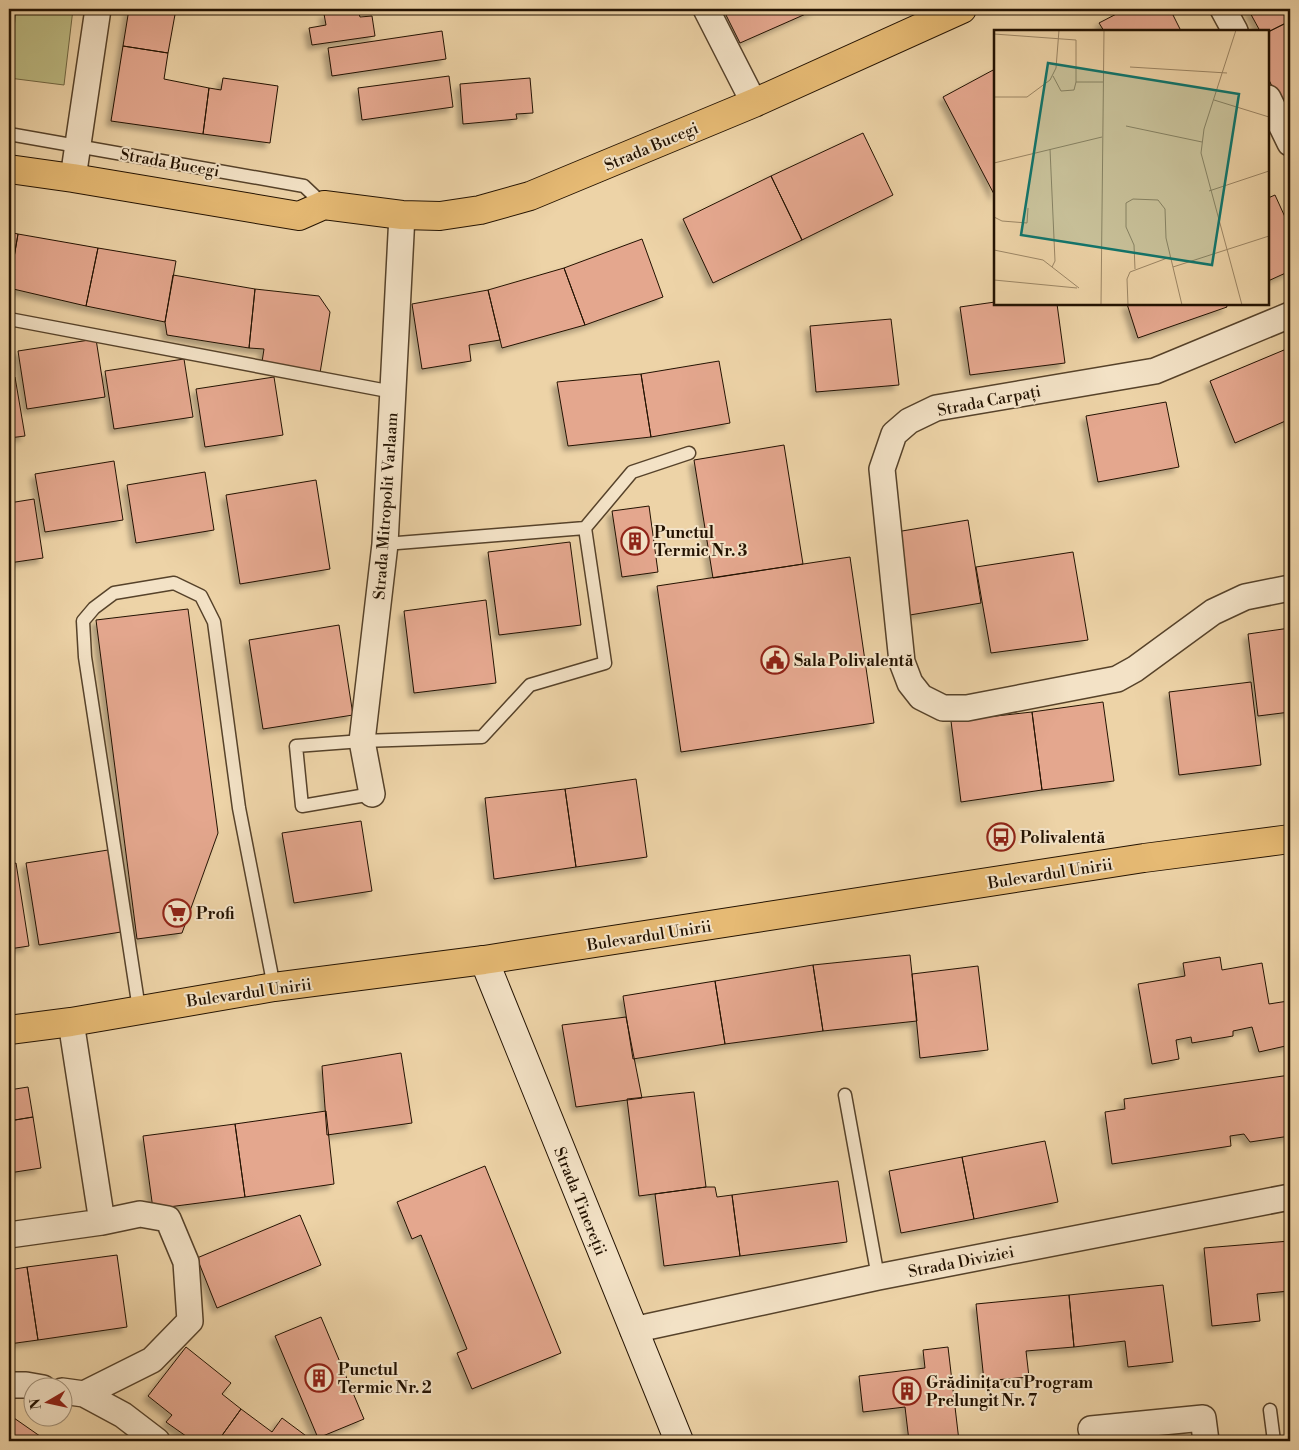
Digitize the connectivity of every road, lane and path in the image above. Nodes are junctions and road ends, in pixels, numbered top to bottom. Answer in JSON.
{"nodes":[{"id":1,"x":98,"y":9,"type":"edge"},
{"id":2,"x":706,"y":9,"type":"edge"},
{"id":3,"x":962,"y":9,"type":"edge"},
{"id":4,"x":1223,"y":9,"type":"edge"},
{"id":5,"x":1234,"y":30,"type":"edge"},
{"id":6,"x":1269,"y":100,"type":"edge"},
{"id":7,"x":754,"y":103,"type":"junction"},
{"id":8,"x":9,"y":134,"type":"edge"},
{"id":9,"x":1290,"y":143,"type":"edge"},
{"id":10,"x":78,"y":146,"type":"junction"},
{"id":11,"x":9,"y":169,"type":"edge"},
{"id":12,"x":72,"y":178,"type":"junction"},
{"id":13,"x":324,"y":205,"type":"junction"},
{"id":14,"x":402,"y":215,"type":"junction"},
{"id":15,"x":1289,"y":318,"type":"edge"},
{"id":16,"x":9,"y":319,"type":"edge"},
{"id":17,"x":393,"y":392,"type":"junction"},
{"id":18,"x":689,"y":453,"type":"dead end"},
{"id":19,"x":585,"y":528,"type":"junction"},
{"id":20,"x":385,"y":544,"type":"junction"},
{"id":21,"x":1290,"y":588,"type":"edge"},
{"id":22,"x":362,"y":741,"type":"junction"},
{"id":23,"x":372,"y":794,"type":"joint"},
{"id":24,"x":1290,"y":839,"type":"edge"},
{"id":25,"x":484,"y":960,"type":"junction"},
{"id":26,"x":274,"y":987,"type":"junction"},
{"id":27,"x":139,"y":1009,"type":"junction"},
{"id":28,"x":71,"y":1022,"type":"junction"},
{"id":29,"x":9,"y":1030,"type":"edge"},
{"id":30,"x":845,"y":1095,"type":"dead end"},
{"id":31,"x":1290,"y":1197,"type":"edge"},
{"id":32,"x":102,"y":1222,"type":"junction"},
{"id":33,"x":9,"y":1235,"type":"edge"},
{"id":34,"x":878,"y":1277,"type":"junction"},
{"id":35,"x":632,"y":1330,"type":"junction"},
{"id":36,"x":9,"y":1385,"type":"edge"},
{"id":37,"x":22,"y":1385,"type":"edge"},
{"id":38,"x":73,"y":1392,"type":"edge"},
{"id":39,"x":1270,"y":1410,"type":"dead end"},
{"id":40,"x":1091,"y":1428,"type":"dead end"},
{"id":41,"x":157,"y":1441,"type":"edge"},
{"id":42,"x":679,"y":1441,"type":"edge"},
{"id":43,"x":1206,"y":1441,"type":"edge"},
{"id":44,"x":1274,"y":1441,"type":"edge"}],
"edges":[{"from":1,"to":10,"type":"street"},
{"from":2,"to":7,"type":"street"},
{"from":3,"to":7,"type":"main road","name":"Strada Bucegi"},
{"from":4,"to":5,"type":"street"},
{"from":6,"to":9,"type":"street"},
{"from":7,"to":14,"type":"main road","name":"Strada Bucegi"},
{"from":8,"to":10,"type":"lane","name":"Strada Bucegi"},
{"from":10,"to":12,"type":"street"},
{"from":10,"to":13,"type":"lane","name":"Strada Bucegi"},
{"from":11,"to":12,"type":"main road","name":"Strada Bucegi"},
{"from":12,"to":13,"type":"main road","name":"Strada Bucegi"},
{"from":13,"to":14,"type":"main road","name":"Strada Bucegi"},
{"from":14,"to":17,"type":"street","name":"Strada Mitropolit Varlaam"},
{"from":15,"to":21,"type":"street","name":"Strada Carpați"},
{"from":16,"to":17,"type":"lane"},
{"from":17,"to":20,"type":"street","name":"Strada Mitropolit Varlaam"},
{"from":18,"to":19,"type":"lane"},
{"from":19,"to":20,"type":"lane"},
{"from":19,"to":22,"type":"lane"},
{"from":20,"to":22,"type":"street","name":"Strada Mitropolit Varlaam"},
{"from":22,"to":23,"type":"street","name":"Strada Mitropolit Varlaam"},
{"from":22,"to":23,"type":"lane"},
{"from":24,"to":25,"type":"main road","name":"Bulevardul Unirii"},
{"from":25,"to":26,"type":"main road","name":"Bulevardul Unirii"},
{"from":25,"to":35,"type":"street","name":"Strada Tinereții"},
{"from":26,"to":27,"type":"main road","name":"Bulevardul Unirii"},
{"from":26,"to":27,"type":"lane"},
{"from":27,"to":28,"type":"main road","name":"Bulevardul Unirii"},
{"from":28,"to":29,"type":"main road","name":"Bulevardul Unirii"},
{"from":28,"to":32,"type":"street"},
{"from":30,"to":34,"type":"lane"},
{"from":31,"to":34,"type":"street","name":"Strada Diviziei"},
{"from":32,"to":33,"type":"street"},
{"from":32,"to":38,"type":"street"},
{"from":34,"to":35,"type":"street","name":"Strada Diviziei"},
{"from":35,"to":42,"type":"street","name":"Strada Tinereții"},
{"from":36,"to":37,"type":"street"},
{"from":38,"to":41,"type":"street"},
{"from":39,"to":44,"type":"lane"},
{"from":40,"to":43,"type":"street"}]}
